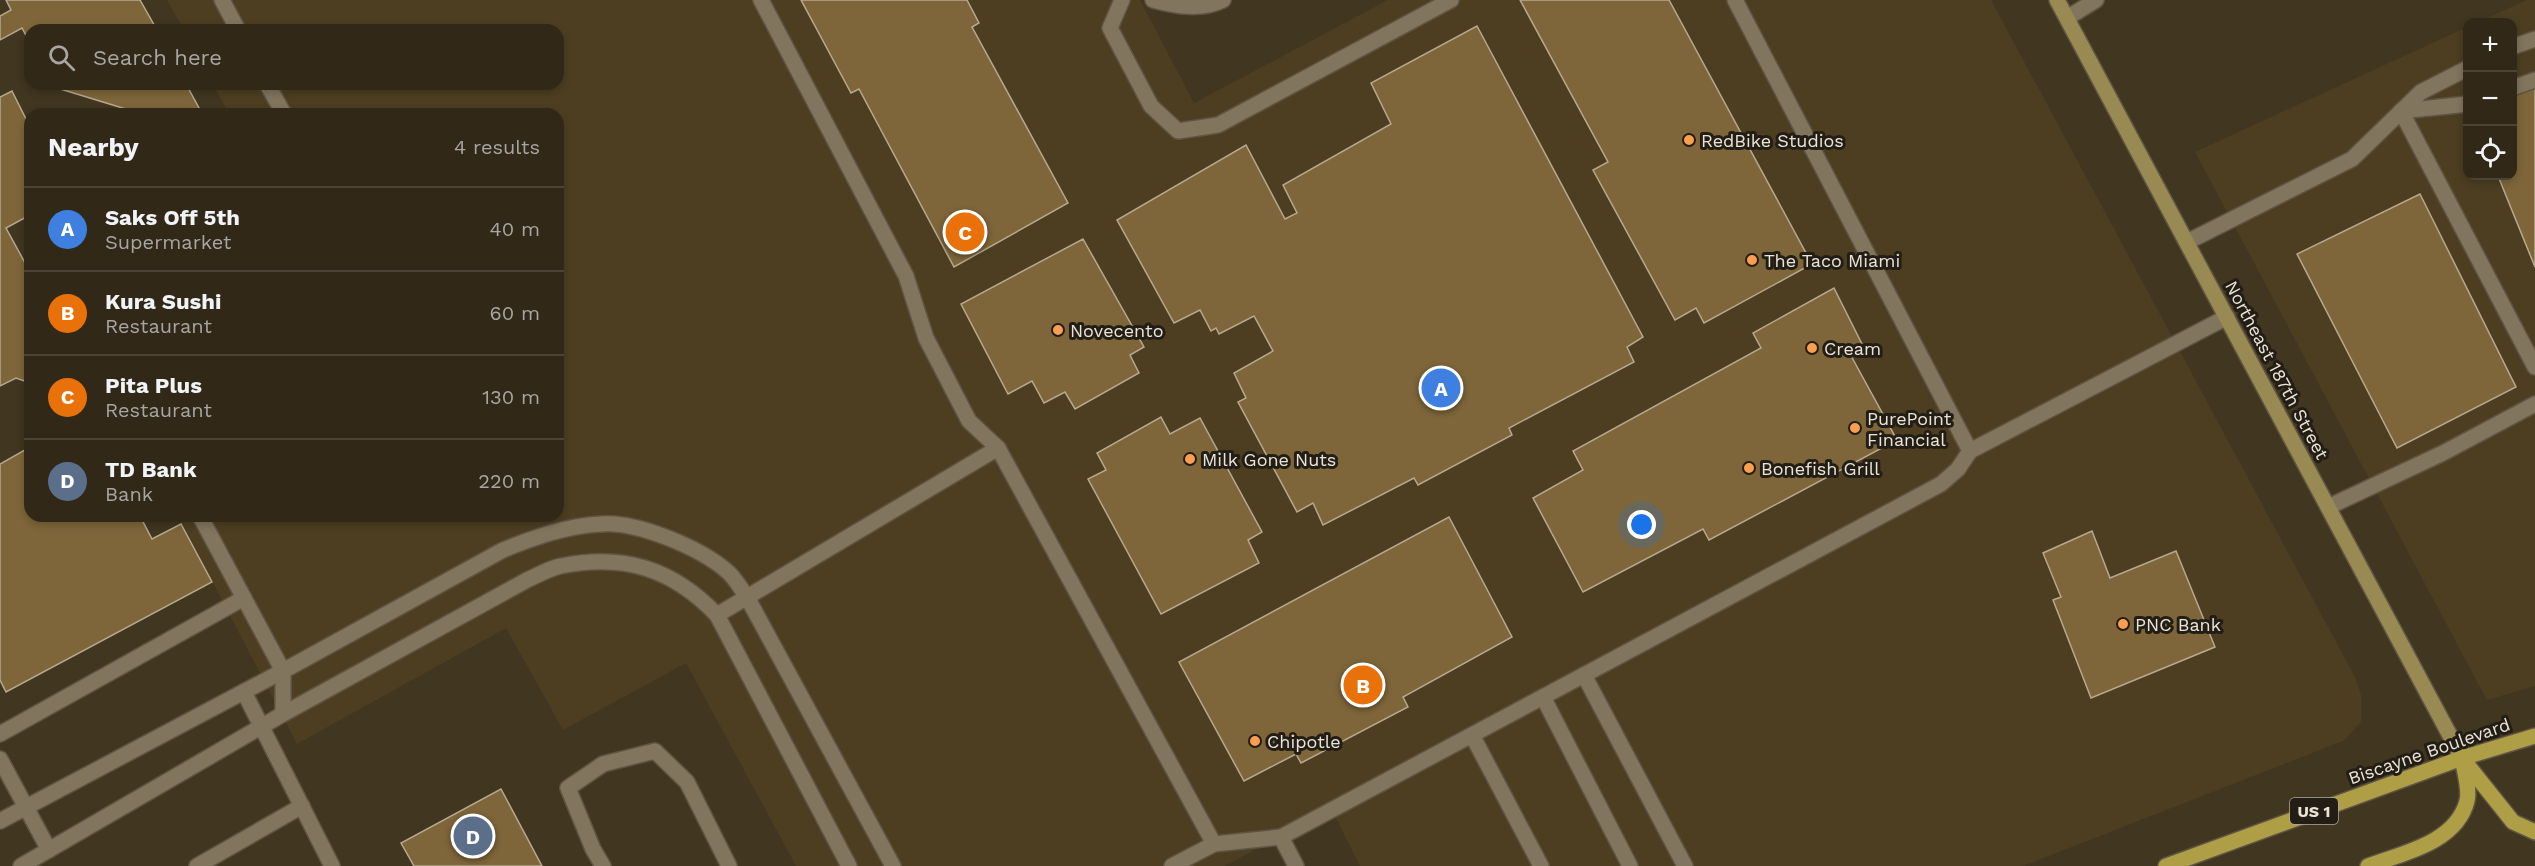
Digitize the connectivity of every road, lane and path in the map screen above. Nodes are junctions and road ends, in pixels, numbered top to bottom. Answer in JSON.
{"nodes":[{"id":1,"x":222,"y":0,"type":"edge"},
{"id":2,"x":761,"y":0,"type":"edge"},
{"id":3,"x":1122,"y":0,"type":"edge"},
{"id":4,"x":1153,"y":0,"type":"edge"},
{"id":5,"x":1223,"y":0,"type":"edge"},
{"id":6,"x":1450,"y":0,"type":"edge"},
{"id":7,"x":1735,"y":0,"type":"edge"},
{"id":8,"x":2057,"y":0,"type":"edge"},
{"id":9,"x":2096,"y":0,"type":"edge"},
{"id":10,"x":2067,"y":18,"type":"junction"},
{"id":11,"x":235,"y":24,"type":"edge"},
{"id":12,"x":2535,"y":39,"type":"edge"},
{"id":13,"x":2517,"y":45,"type":"edge"},
{"id":14,"x":2463,"y":71,"type":"edge"},
{"id":15,"x":2535,"y":80,"type":"edge"},
{"id":16,"x":2517,"y":86,"type":"edge"},
{"id":17,"x":270,"y":90,"type":"edge"},
{"id":18,"x":2463,"y":105,"type":"edge"},
{"id":19,"x":281,"y":108,"type":"edge"},
{"id":20,"x":2401,"y":111,"type":"junction"},
{"id":21,"x":2187,"y":242,"type":"junction"},
{"id":22,"x":2227,"y":317,"type":"junction"},
{"id":23,"x":2535,"y":367,"type":"edge"},
{"id":24,"x":2535,"y":404,"type":"edge"},
{"id":25,"x":998,"y":448,"type":"junction"},
{"id":26,"x":1970,"y":451,"type":"junction"},
{"id":27,"x":2328,"y":507,"type":"junction"},
{"id":28,"x":203,"y":522,"type":"edge"},
{"id":29,"x":747,"y":597,"type":"junction"},
{"id":30,"x":244,"y":598,"type":"junction"},
{"id":31,"x":717,"y":615,"type":"junction"},
{"id":32,"x":283,"y":671,"type":"junction"},
{"id":33,"x":1584,"y":675,"type":"junction"},
{"id":34,"x":244,"y":692,"type":"junction"},
{"id":35,"x":1543,"y":697,"type":"junction"},
{"id":36,"x":283,"y":714,"type":"junction"},
{"id":37,"x":262,"y":726,"type":"junction"},
{"id":38,"x":0,"y":734,"type":"edge"},
{"id":39,"x":1472,"y":735,"type":"junction"},
{"id":40,"x":2535,"y":736,"type":"edge"},
{"id":41,"x":2462,"y":758,"type":"junction"},
{"id":42,"x":0,"y":759,"type":"edge"},
{"id":43,"x":302,"y":806,"type":"junction"},
{"id":44,"x":26,"y":807,"type":"junction"},
{"id":45,"x":0,"y":821,"type":"edge"},
{"id":46,"x":2535,"y":832,"type":"edge"},
{"id":47,"x":1281,"y":837,"type":"junction"},
{"id":48,"x":1214,"y":844,"type":"junction"},
{"id":49,"x":49,"y":850,"type":"junction"},
{"id":50,"x":21,"y":866,"type":"edge"},
{"id":51,"x":197,"y":866,"type":"edge"},
{"id":52,"x":332,"y":866,"type":"edge"},
{"id":53,"x":603,"y":866,"type":"edge"},
{"id":54,"x":729,"y":866,"type":"edge"},
{"id":55,"x":849,"y":866,"type":"edge"},
{"id":56,"x":893,"y":866,"type":"edge"},
{"id":57,"x":1172,"y":866,"type":"edge"},
{"id":58,"x":1296,"y":866,"type":"edge"},
{"id":59,"x":1541,"y":866,"type":"edge"},
{"id":60,"x":1630,"y":866,"type":"edge"},
{"id":61,"x":1685,"y":866,"type":"edge"},
{"id":62,"x":2166,"y":866,"type":"edge"},
{"id":63,"x":2368,"y":866,"type":"edge"}],
"edges":[{"from":1,"to":11,"type":"lane"},
{"from":2,"to":25,"type":"lane"},
{"from":3,"to":6,"type":"lane"},
{"from":4,"to":5,"type":"lane"},
{"from":7,"to":26,"type":"lane"},
{"from":8,"to":10,"type":"street","name":"Northeast 187th Street"},
{"from":9,"to":10,"type":"lane"},
{"from":10,"to":21,"type":"street","name":"Northeast 187th Street"},
{"from":12,"to":13,"type":"lane"},
{"from":14,"to":20,"type":"lane"},
{"from":15,"to":16,"type":"lane"},
{"from":17,"to":19,"type":"lane"},
{"from":18,"to":20,"type":"lane"},
{"from":20,"to":21,"type":"lane"},
{"from":20,"to":23,"type":"lane"},
{"from":21,"to":22,"type":"street","name":"Northeast 187th Street"},
{"from":22,"to":26,"type":"lane"},
{"from":22,"to":27,"type":"street","name":"Northeast 187th Street"},
{"from":24,"to":27,"type":"lane"},
{"from":25,"to":29,"type":"lane"},
{"from":25,"to":48,"type":"lane"},
{"from":26,"to":33,"type":"lane"},
{"from":27,"to":41,"type":"street","name":"Northeast 187th Street"},
{"from":28,"to":30,"type":"lane"},
{"from":29,"to":31,"type":"lane"},
{"from":29,"to":32,"type":"lane"},
{"from":29,"to":56,"type":"lane"},
{"from":30,"to":32,"type":"lane"},
{"from":30,"to":38,"type":"lane"},
{"from":31,"to":36,"type":"lane"},
{"from":31,"to":55,"type":"lane"},
{"from":32,"to":34,"type":"lane"},
{"from":32,"to":36,"type":"lane"},
{"from":33,"to":35,"type":"lane"},
{"from":33,"to":61,"type":"lane"},
{"from":34,"to":37,"type":"lane"},
{"from":34,"to":44,"type":"lane"},
{"from":35,"to":39,"type":"lane"},
{"from":35,"to":60,"type":"lane"},
{"from":36,"to":37,"type":"lane"},
{"from":37,"to":43,"type":"lane"},
{"from":37,"to":49,"type":"lane"},
{"from":39,"to":47,"type":"lane"},
{"from":39,"to":59,"type":"lane"},
{"from":40,"to":41,"type":"main road","name":"Biscayne Boulevard","number":"US 1"},
{"from":41,"to":46,"type":"main road"},
{"from":41,"to":62,"type":"main road","name":"Biscayne Boulevard","number":"US 1"},
{"from":41,"to":63,"type":"main road"},
{"from":42,"to":44,"type":"lane"},
{"from":43,"to":51,"type":"lane"},
{"from":43,"to":52,"type":"lane"},
{"from":44,"to":45,"type":"lane"},
{"from":44,"to":49,"type":"lane"},
{"from":47,"to":48,"type":"lane"},
{"from":47,"to":58,"type":"lane"},
{"from":48,"to":57,"type":"lane"},
{"from":49,"to":50,"type":"lane"},
{"from":53,"to":54,"type":"lane"}]}
